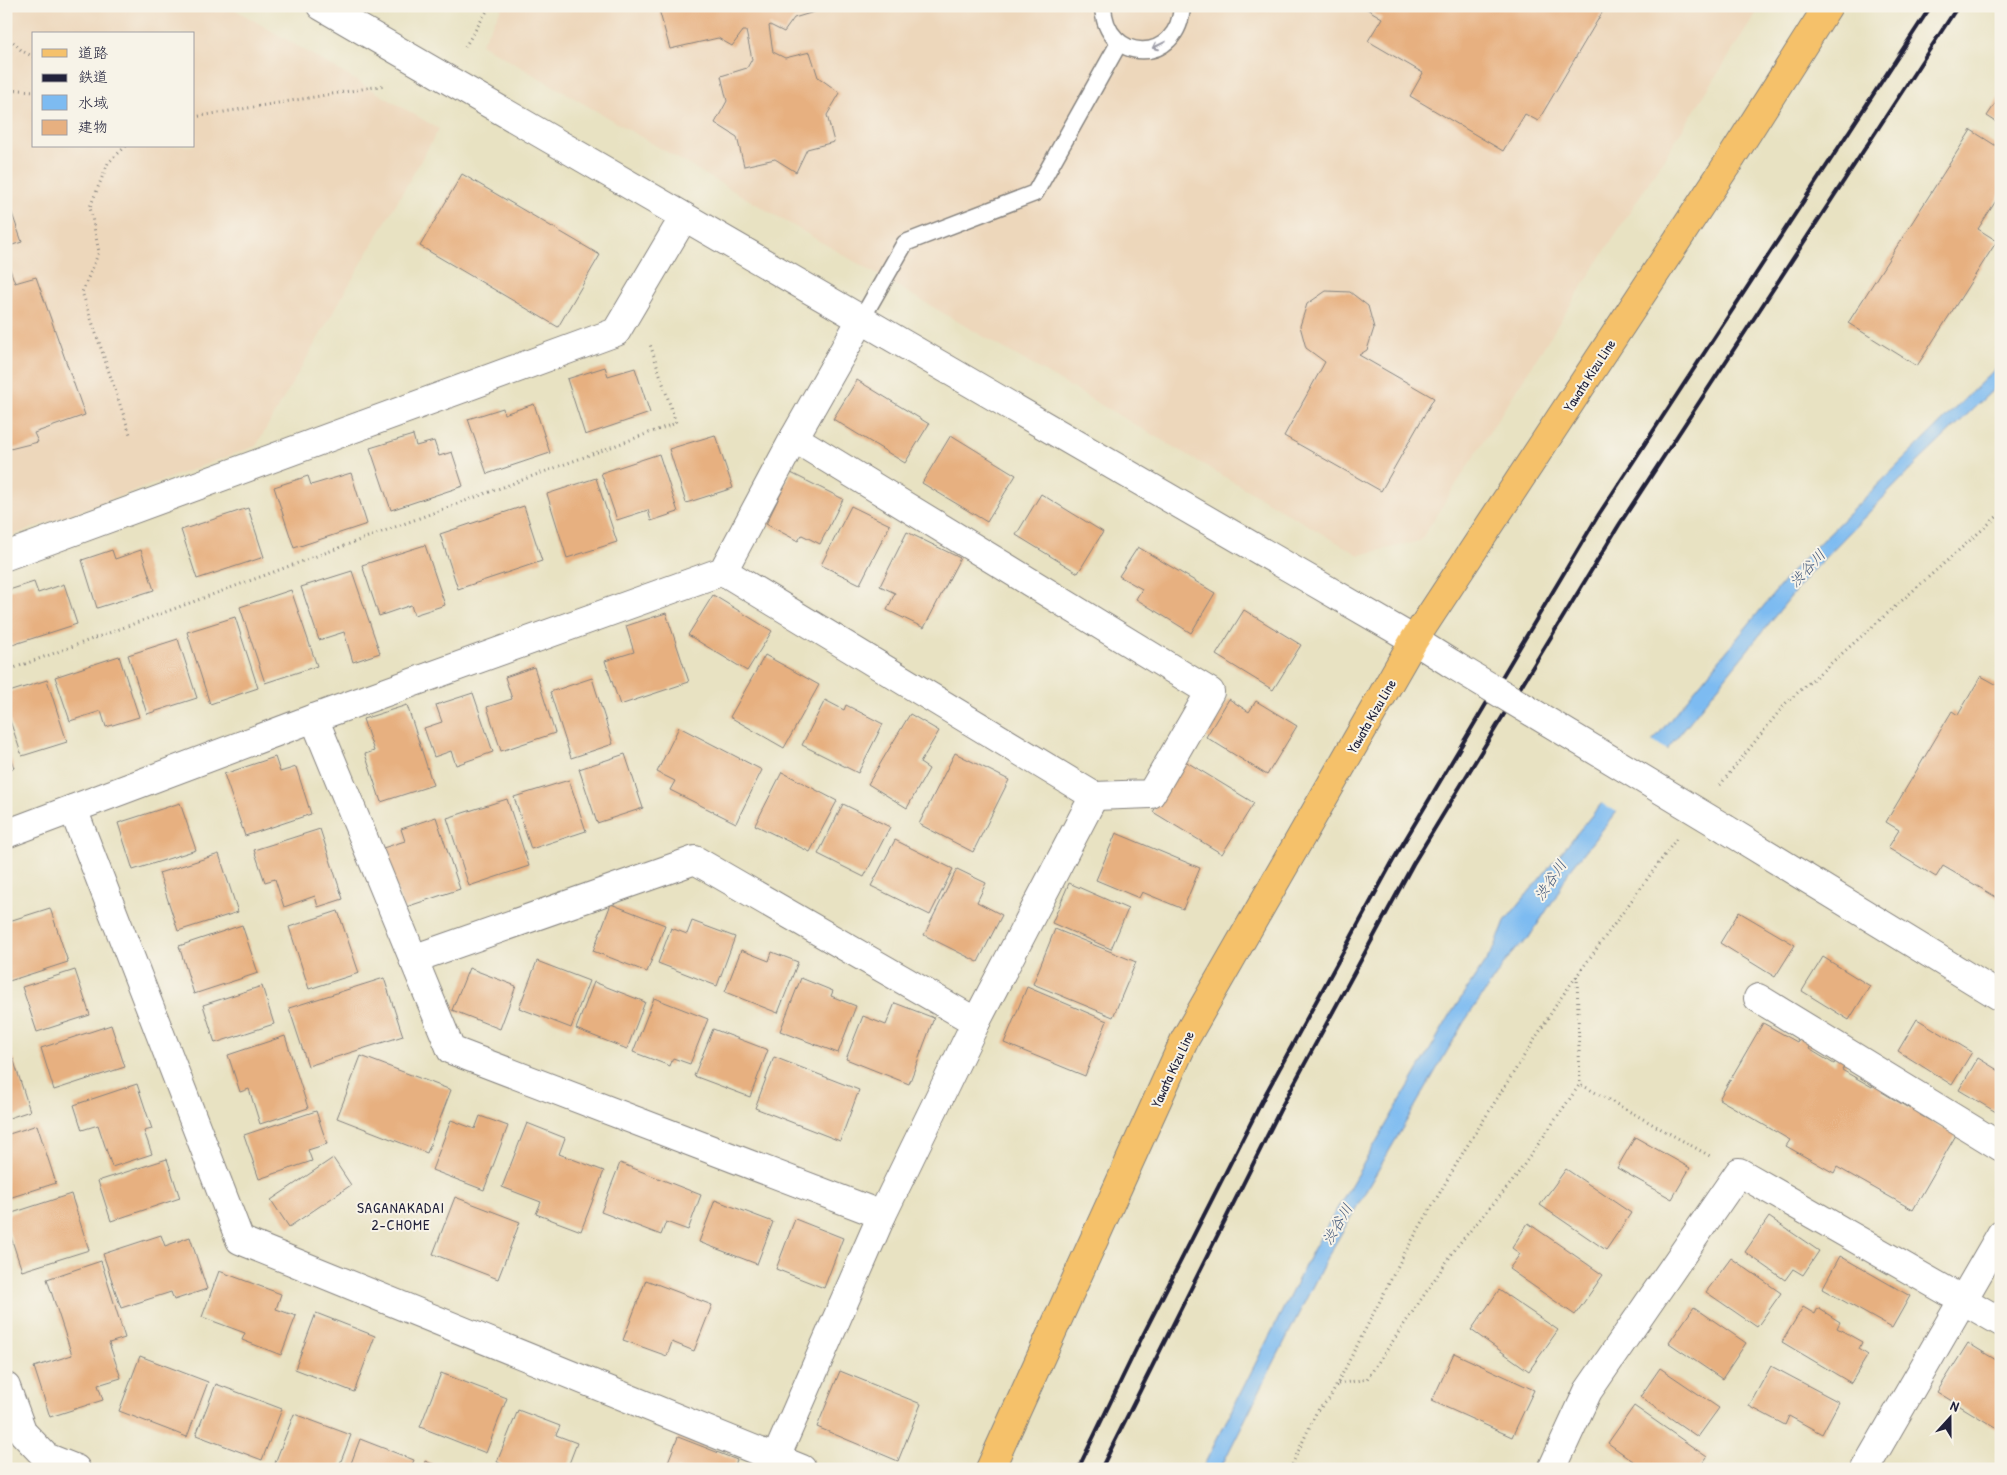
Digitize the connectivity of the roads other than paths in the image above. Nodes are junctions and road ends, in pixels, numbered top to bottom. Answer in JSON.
{"nodes":[{"id":1,"x":321,"y":6,"type":"edge"},
{"id":2,"x":1103,"y":6,"type":"edge"},
{"id":3,"x":1182,"y":6,"type":"edge"},
{"id":4,"x":1828,"y":6,"type":"edge"},
{"id":5,"x":1119,"y":43,"type":"junction"},
{"id":6,"x":684,"y":217,"type":"junction"},
{"id":7,"x":860,"y":320,"type":"junction"},
{"id":8,"x":794,"y":438,"type":"junction"},
{"id":9,"x":6,"y":556,"type":"edge"},
{"id":10,"x":723,"y":571,"type":"junction"},
{"id":11,"x":1414,"y":640,"type":"junction"},
{"id":12,"x":314,"y":718,"type":"junction"},
{"id":13,"x":1094,"y":796,"type":"junction"},
{"id":14,"x":73,"y":809,"type":"junction"},
{"id":15,"x":6,"y":834,"type":"edge"},
{"id":16,"x":413,"y":960,"type":"junction"},
{"id":17,"x":2001,"y":997,"type":"edge"},
{"id":18,"x":1758,"y":998,"type":"dead end"},
{"id":19,"x":976,"y":1022,"type":"junction"},
{"id":20,"x":2001,"y":1147,"type":"edge"},
{"id":21,"x":882,"y":1215,"type":"junction"},
{"id":22,"x":2001,"y":1234,"type":"edge"},
{"id":23,"x":1962,"y":1300,"type":"junction"},
{"id":24,"x":2001,"y":1322,"type":"edge"},
{"id":25,"x":6,"y":1387,"type":"edge"},
{"id":26,"x":773,"y":1464,"type":"edge"},
{"id":27,"x":76,"y":1469,"type":"edge"},
{"id":28,"x":802,"y":1469,"type":"edge"},
{"id":29,"x":990,"y":1469,"type":"edge"},
{"id":30,"x":1552,"y":1469,"type":"edge"},
{"id":31,"x":1865,"y":1469,"type":"edge"}],
"edges":[{"from":1,"to":6,"type":"street"},
{"from":2,"to":5,"type":"lane"},
{"from":3,"to":5,"type":"lane","one_way":true},
{"from":4,"to":11,"type":"main road","name":"Yawata Kizu Line"},
{"from":5,"to":7,"type":"lane"},
{"from":6,"to":7,"type":"street"},
{"from":6,"to":9,"type":"street"},
{"from":7,"to":8,"type":"street"},
{"from":7,"to":11,"type":"street"},
{"from":8,"to":10,"type":"street"},
{"from":8,"to":13,"type":"street"},
{"from":10,"to":12,"type":"street"},
{"from":10,"to":13,"type":"street"},
{"from":11,"to":17,"type":"street","bridge":true},
{"from":11,"to":29,"type":"main road","name":"Yawata Kizu Line"},
{"from":12,"to":14,"type":"street"},
{"from":12,"to":16,"type":"street"},
{"from":13,"to":19,"type":"street"},
{"from":14,"to":15,"type":"street"},
{"from":14,"to":26,"type":"street"},
{"from":16,"to":19,"type":"street"},
{"from":16,"to":21,"type":"street"},
{"from":18,"to":20,"type":"street"},
{"from":19,"to":21,"type":"street"},
{"from":21,"to":26,"type":"street"},
{"from":22,"to":23,"type":"street"},
{"from":23,"to":24,"type":"street"},
{"from":23,"to":30,"type":"street"},
{"from":23,"to":31,"type":"street"},
{"from":25,"to":27,"type":"street"},
{"from":26,"to":28,"type":"street"}]}
